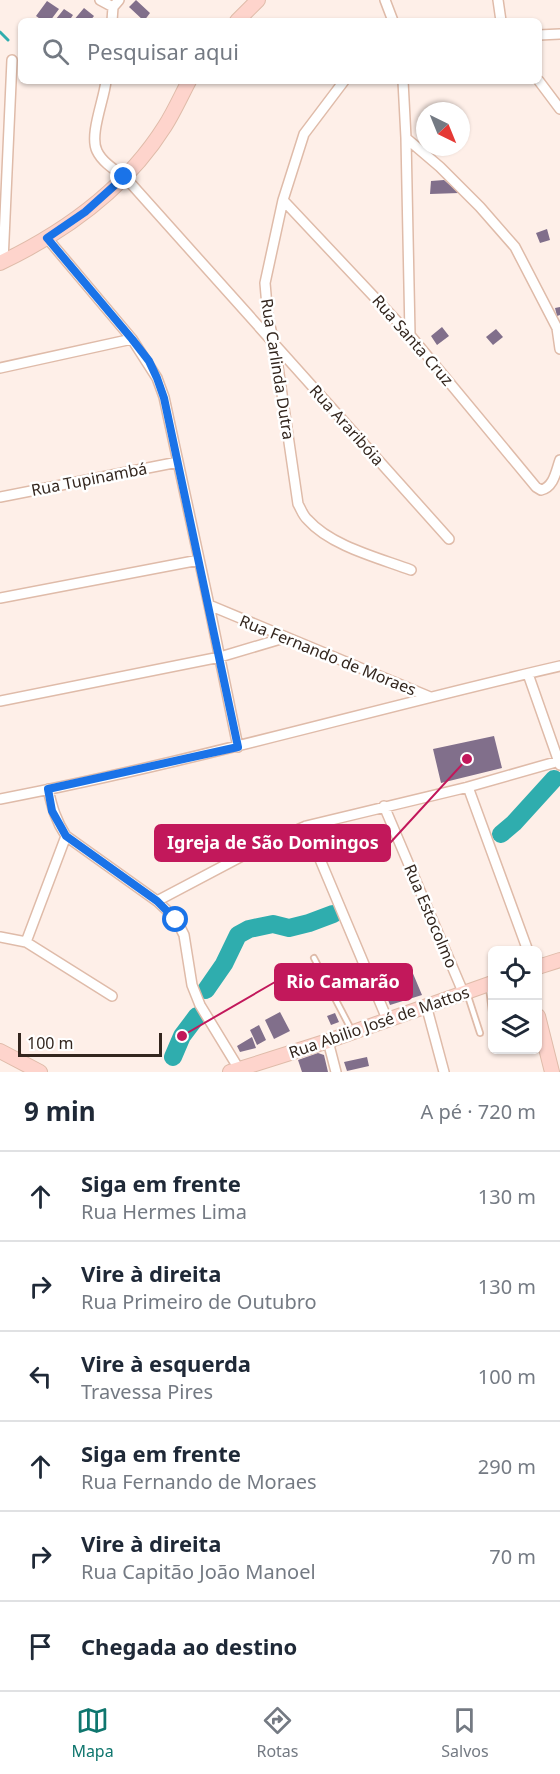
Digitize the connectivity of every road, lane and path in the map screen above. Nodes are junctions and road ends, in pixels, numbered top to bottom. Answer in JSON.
{"nodes":[{"id":1,"x":100,"y":0,"type":"edge"},
{"id":2,"x":258,"y":0,"type":"edge"},
{"id":3,"x":386,"y":0,"type":"edge"},
{"id":4,"x":498,"y":0,"type":"edge"},
{"id":5,"x":116,"y":4,"type":"edge"},
{"id":6,"x":240,"y":18,"type":"edge"},
{"id":7,"x":392,"y":18,"type":"edge"},
{"id":8,"x":501,"y":18,"type":"edge"},
{"id":9,"x":560,"y":34,"type":"edge"},
{"id":10,"x":542,"y":35,"type":"edge"},
{"id":11,"x":12,"y":60,"type":"dead end"},
{"id":12,"x":106,"y":84,"type":"edge"},
{"id":13,"x":187,"y":84,"type":"edge"},
{"id":14,"x":342,"y":84,"type":"edge"},
{"id":15,"x":403,"y":84,"type":"edge"},
{"id":16,"x":541,"y":84,"type":"edge"},
{"id":17,"x":560,"y":109,"type":"edge"},
{"id":18,"x":406,"y":138,"type":"junction"},
{"id":19,"x":124,"y":177,"type":"junction"},
{"id":20,"x":283,"y":200,"type":"junction"},
{"id":21,"x":47,"y":238,"type":"junction"},
{"id":22,"x":2,"y":262,"type":"edge"},
{"id":23,"x":410,"y":335,"type":"junction"},
{"id":24,"x":132,"y":339,"type":"junction"},
{"id":25,"x":275,"y":346,"type":"junction"},
{"id":26,"x":560,"y":349,"type":"edge"},
{"id":27,"x":0,"y":368,"type":"edge"},
{"id":28,"x":560,"y":460,"type":"edge"},
{"id":29,"x":178,"y":462,"type":"junction"},
{"id":30,"x":0,"y":497,"type":"edge"},
{"id":31,"x":449,"y":539,"type":"dead end"},
{"id":32,"x":199,"y":561,"type":"junction"},
{"id":33,"x":411,"y":570,"type":"dead end"},
{"id":34,"x":0,"y":598,"type":"edge"},
{"id":35,"x":209,"y":606,"type":"junction"},
{"id":36,"x":284,"y":638,"type":"junction"},
{"id":37,"x":220,"y":657,"type":"junction"},
{"id":38,"x":559,"y":666,"type":"edge"},
{"id":39,"x":528,"y":674,"type":"junction"},
{"id":40,"x":430,"y":697,"type":"junction"},
{"id":41,"x":0,"y":701,"type":"edge"},
{"id":42,"x":238,"y":747,"type":"junction"},
{"id":43,"x":559,"y":763,"type":"edge"},
{"id":44,"x":468,"y":787,"type":"junction"},
{"id":45,"x":48,"y":789,"type":"junction"},
{"id":46,"x":0,"y":799,"type":"edge"},
{"id":47,"x":384,"y":806,"type":"junction"},
{"id":48,"x":306,"y":826,"type":"junction"},
{"id":49,"x":66,"y":836,"type":"junction"},
{"id":50,"x":157,"y":901,"type":"junction"},
{"id":51,"x":0,"y":937,"type":"edge"},
{"id":52,"x":26,"y":942,"type":"junction"},
{"id":53,"x":526,"y":946,"type":"edge"},
{"id":54,"x":315,"y":958,"type":"dead end"},
{"id":55,"x":560,"y":960,"type":"edge"},
{"id":56,"x":542,"y":965,"type":"edge"},
{"id":57,"x":488,"y":985,"type":"edge"},
{"id":58,"x":465,"y":992,"type":"junction"},
{"id":59,"x":112,"y":996,"type":"dead end"},
{"id":60,"x":426,"y":1005,"type":"junction"},
{"id":61,"x":387,"y":1019,"type":"junction"},
{"id":62,"x":352,"y":1031,"type":"junction"},
{"id":63,"x":480,"y":1033,"type":"dead end"},
{"id":64,"x":542,"y":1035,"type":"edge"},
{"id":65,"x":328,"y":1041,"type":"junction"},
{"id":66,"x":0,"y":1051,"type":"edge"},
{"id":67,"x":235,"y":1071,"type":"edge"},
{"id":68,"x":40,"y":1072,"type":"edge"},
{"id":69,"x":336,"y":1072,"type":"edge"},
{"id":70,"x":444,"y":1072,"type":"edge"},
{"id":71,"x":552,"y":1072,"type":"edge"}],
"edges":[{"from":1,"to":5,"type":"street"},
{"from":2,"to":6,"type":"main road"},
{"from":3,"to":7,"type":"street"},
{"from":4,"to":8,"type":"street"},
{"from":9,"to":10,"type":"street"},
{"from":11,"to":22,"type":"street"},
{"from":12,"to":19,"type":"street","name":"Rua Araribóia"},
{"from":13,"to":19,"type":"main road"},
{"from":14,"to":20,"type":"street","name":"Rua Carlinda Dutra"},
{"from":15,"to":18,"type":"street"},
{"from":16,"to":17,"type":"street"},
{"from":18,"to":23,"type":"street"},
{"from":18,"to":26,"type":"street"},
{"from":19,"to":21,"type":"main road"},
{"from":19,"to":25,"type":"street","name":"Rua Araribóia"},
{"from":20,"to":23,"type":"street","name":"Rua Santa Cruz"},
{"from":20,"to":25,"type":"street","name":"Rua Carlinda Dutra"},
{"from":21,"to":22,"type":"main road"},
{"from":21,"to":24,"type":"street"},
{"from":23,"to":28,"type":"street","name":"Rua Santa Cruz"},
{"from":24,"to":27,"type":"street"},
{"from":24,"to":29,"type":"street"},
{"from":25,"to":31,"type":"street","name":"Rua Araribóia"},
{"from":25,"to":33,"type":"street","name":"Rua Carlinda Dutra"},
{"from":29,"to":30,"type":"street","name":"Rua Tupinambá"},
{"from":29,"to":32,"type":"street"},
{"from":32,"to":34,"type":"street"},
{"from":32,"to":35,"type":"street"},
{"from":35,"to":36,"type":"street","name":"Rua Fernando de Moraes"},
{"from":35,"to":37,"type":"street"},
{"from":36,"to":37,"type":"street"},
{"from":36,"to":40,"type":"street","name":"Rua Fernando de Moraes"},
{"from":37,"to":41,"type":"street"},
{"from":37,"to":42,"type":"street"},
{"from":38,"to":39,"type":"street"},
{"from":39,"to":40,"type":"street"},
{"from":39,"to":43,"type":"street"},
{"from":40,"to":42,"type":"street"},
{"from":42,"to":45,"type":"street"},
{"from":43,"to":44,"type":"street"},
{"from":44,"to":47,"type":"street"},
{"from":44,"to":53,"type":"street"},
{"from":45,"to":46,"type":"street"},
{"from":45,"to":49,"type":"street"},
{"from":47,"to":48,"type":"street"},
{"from":47,"to":58,"type":"street","name":"Rua Estocolmo"},
{"from":48,"to":50,"type":"street"},
{"from":48,"to":61,"type":"street"},
{"from":49,"to":50,"type":"street"},
{"from":49,"to":52,"type":"street"},
{"from":50,"to":67,"type":"street"},
{"from":51,"to":52,"type":"street"},
{"from":52,"to":59,"type":"street"},
{"from":54,"to":62,"type":"lane"},
{"from":55,"to":56,"type":"main road"},
{"from":57,"to":58,"type":"main road","name":"Rua Abilio José de Mattos"},
{"from":58,"to":60,"type":"main road","name":"Rua Abilio José de Mattos"},
{"from":58,"to":63,"type":"lane"},
{"from":60,"to":61,"type":"main road","name":"Rua Abilio José de Mattos"},
{"from":60,"to":70,"type":"street"},
{"from":61,"to":62,"type":"main road","name":"Rua Abilio José de Mattos"},
{"from":62,"to":65,"type":"main road","name":"Rua Abilio José de Mattos"},
{"from":64,"to":71,"type":"main road"},
{"from":65,"to":67,"type":"main road","name":"Rua Abilio José de Mattos"},
{"from":65,"to":69,"type":"street"},
{"from":66,"to":68,"type":"main road"}]}
